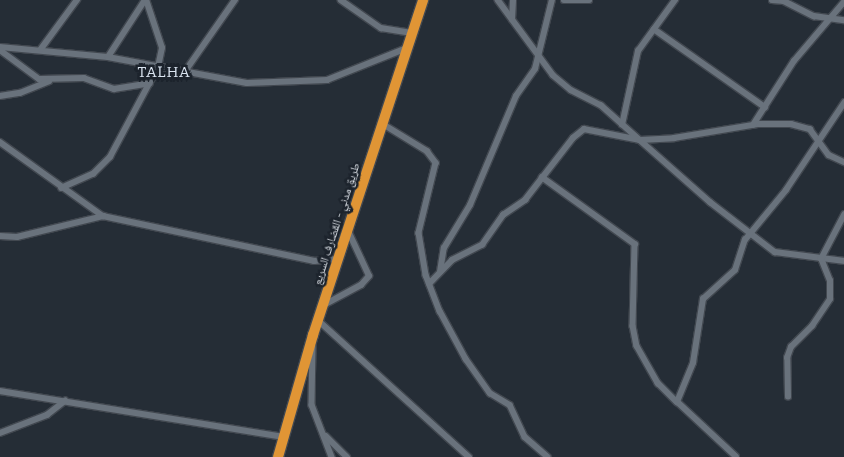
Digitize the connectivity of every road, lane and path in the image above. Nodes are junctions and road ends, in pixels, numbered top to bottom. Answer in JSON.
{"nodes":[{"id":1,"x":77,"y":0,"type":"edge"},
{"id":2,"x":146,"y":0,"type":"edge"},
{"id":3,"x":235,"y":0,"type":"edge"},
{"id":4,"x":340,"y":0,"type":"edge"},
{"id":5,"x":423,"y":0,"type":"edge"},
{"id":6,"x":498,"y":0,"type":"edge"},
{"id":7,"x":513,"y":0,"type":"edge"},
{"id":8,"x":552,"y":0,"type":"edge"},
{"id":9,"x":564,"y":0,"type":"edge"},
{"id":10,"x":589,"y":0,"type":"edge"},
{"id":11,"x":675,"y":0,"type":"edge"},
{"id":12,"x":772,"y":0,"type":"edge"},
{"id":13,"x":783,"y":1,"type":"edge"},
{"id":14,"x":844,"y":2,"type":"edge"},
{"id":15,"x":827,"y":20,"type":"junction"},
{"id":16,"x":844,"y":20,"type":"edge"},
{"id":17,"x":512,"y":21,"type":"junction"},
{"id":18,"x":654,"y":29,"type":"junction"},
{"id":19,"x":412,"y":33,"type":"junction"},
{"id":20,"x":0,"y":48,"type":"edge"},
{"id":21,"x":407,"y":48,"type":"junction"},
{"id":22,"x":41,"y":49,"type":"junction"},
{"id":23,"x":108,"y":56,"type":"junction"},
{"id":24,"x":538,"y":58,"type":"junction"},
{"id":25,"x":158,"y":67,"type":"junction"},
{"id":26,"x":184,"y":73,"type":"junction"},
{"id":27,"x":50,"y":80,"type":"junction"},
{"id":28,"x":150,"y":83,"type":"junction"},
{"id":29,"x":0,"y":96,"type":"edge"},
{"id":30,"x":844,"y":103,"type":"edge"},
{"id":31,"x":764,"y":107,"type":"junction"},
{"id":32,"x":383,"y":124,"type":"junction"},
{"id":33,"x":622,"y":125,"type":"junction"},
{"id":34,"x":753,"y":125,"type":"junction"},
{"id":35,"x":640,"y":140,"type":"junction"},
{"id":36,"x":819,"y":140,"type":"junction"},
{"id":37,"x":0,"y":142,"type":"edge"},
{"id":38,"x":844,"y":162,"type":"edge"},
{"id":39,"x":542,"y":177,"type":"junction"},
{"id":40,"x":61,"y":188,"type":"junction"},
{"id":41,"x":844,"y":215,"type":"edge"},
{"id":42,"x":103,"y":216,"type":"junction"},
{"id":43,"x":348,"y":231,"type":"junction"},
{"id":44,"x":750,"y":234,"type":"junction"},
{"id":45,"x":0,"y":236,"type":"edge"},
{"id":46,"x":338,"y":259,"type":"junction"},
{"id":47,"x":821,"y":259,"type":"junction"},
{"id":48,"x":844,"y":261,"type":"edge"},
{"id":49,"x":439,"y":273,"type":"junction"},
{"id":50,"x":429,"y":284,"type":"junction"},
{"id":51,"x":323,"y":306,"type":"junction"},
{"id":52,"x":318,"y":320,"type":"junction"},
{"id":53,"x":313,"y":335,"type":"junction"},
{"id":54,"x":0,"y":391,"type":"edge"},
{"id":55,"x":788,"y":397,"type":"dead end"},
{"id":56,"x":65,"y":401,"type":"junction"},
{"id":57,"x":677,"y":402,"type":"junction"},
{"id":58,"x":0,"y":433,"type":"edge"},
{"id":59,"x":323,"y":433,"type":"junction"},
{"id":60,"x":285,"y":437,"type":"junction"},
{"id":61,"x":278,"y":457,"type":"edge"},
{"id":62,"x":332,"y":457,"type":"edge"},
{"id":63,"x":347,"y":457,"type":"edge"},
{"id":64,"x":469,"y":457,"type":"edge"},
{"id":65,"x":548,"y":457,"type":"edge"},
{"id":66,"x":736,"y":457,"type":"edge"}],
"edges":[{"from":1,"to":22,"type":"street"},
{"from":2,"to":23,"type":"street"},
{"from":2,"to":25,"type":"street"},
{"from":3,"to":26,"type":"street"},
{"from":4,"to":19,"type":"street"},
{"from":5,"to":19,"type":"highway","name":"طريق مدني - القضارف السريع"},
{"from":6,"to":17,"type":"street"},
{"from":7,"to":17,"type":"street"},
{"from":8,"to":24,"type":"street"},
{"from":9,"to":10,"type":"street"},
{"from":11,"to":18,"type":"street"},
{"from":12,"to":13,"type":"street"},
{"from":13,"to":15,"type":"street"},
{"from":14,"to":15,"type":"street"},
{"from":15,"to":16,"type":"street"},
{"from":15,"to":31,"type":"street"},
{"from":17,"to":24,"type":"street"},
{"from":18,"to":31,"type":"street"},
{"from":18,"to":33,"type":"street"},
{"from":19,"to":21,"type":"highway","name":"طريق مدني - القضارف السريع"},
{"from":20,"to":22,"type":"street"},
{"from":20,"to":27,"type":"street"},
{"from":21,"to":26,"type":"street"},
{"from":21,"to":32,"type":"highway","name":"طريق مدني - القضارف السريع"},
{"from":22,"to":23,"type":"street"},
{"from":23,"to":25,"type":"street"},
{"from":24,"to":33,"type":"street"},
{"from":24,"to":49,"type":"street"},
{"from":25,"to":26,"type":"street"},
{"from":25,"to":28,"type":"street"},
{"from":27,"to":28,"type":"street"},
{"from":27,"to":29,"type":"street"},
{"from":28,"to":40,"type":"street"},
{"from":30,"to":36,"type":"street"},
{"from":31,"to":34,"type":"street"},
{"from":32,"to":43,"type":"highway","name":"طريق مدني - القضارف السريع"},
{"from":32,"to":50,"type":"street"},
{"from":33,"to":35,"type":"street"},
{"from":34,"to":35,"type":"street"},
{"from":34,"to":36,"type":"street"},
{"from":35,"to":39,"type":"street"},
{"from":35,"to":44,"type":"street"},
{"from":36,"to":38,"type":"street"},
{"from":36,"to":44,"type":"street"},
{"from":37,"to":40,"type":"street"},
{"from":39,"to":49,"type":"street"},
{"from":39,"to":57,"type":"street"},
{"from":40,"to":42,"type":"street"},
{"from":41,"to":47,"type":"street"},
{"from":42,"to":45,"type":"street"},
{"from":42,"to":46,"type":"street"},
{"from":43,"to":46,"type":"highway","name":"طريق مدني - القضارف السريع"},
{"from":43,"to":51,"type":"street"},
{"from":44,"to":47,"type":"street"},
{"from":44,"to":57,"type":"street"},
{"from":46,"to":51,"type":"highway","name":"طريق مدني - القضارف السريع"},
{"from":47,"to":48,"type":"street"},
{"from":47,"to":55,"type":"street"},
{"from":49,"to":50,"type":"street"},
{"from":50,"to":65,"type":"street"},
{"from":51,"to":52,"type":"highway","name":"طريق مدني - القضارف السريع"},
{"from":52,"to":53,"type":"highway","name":"طريق مدني - القضارف السريع"},
{"from":52,"to":64,"type":"street"},
{"from":53,"to":59,"type":"street"},
{"from":53,"to":60,"type":"highway","name":"طريق مدني - القضارف السريع"},
{"from":54,"to":56,"type":"street"},
{"from":56,"to":58,"type":"street"},
{"from":56,"to":60,"type":"street"},
{"from":57,"to":66,"type":"street"},
{"from":59,"to":62,"type":"street"},
{"from":59,"to":63,"type":"street"},
{"from":60,"to":61,"type":"highway","name":"طريق مدني - القضارف السريع"}]}
